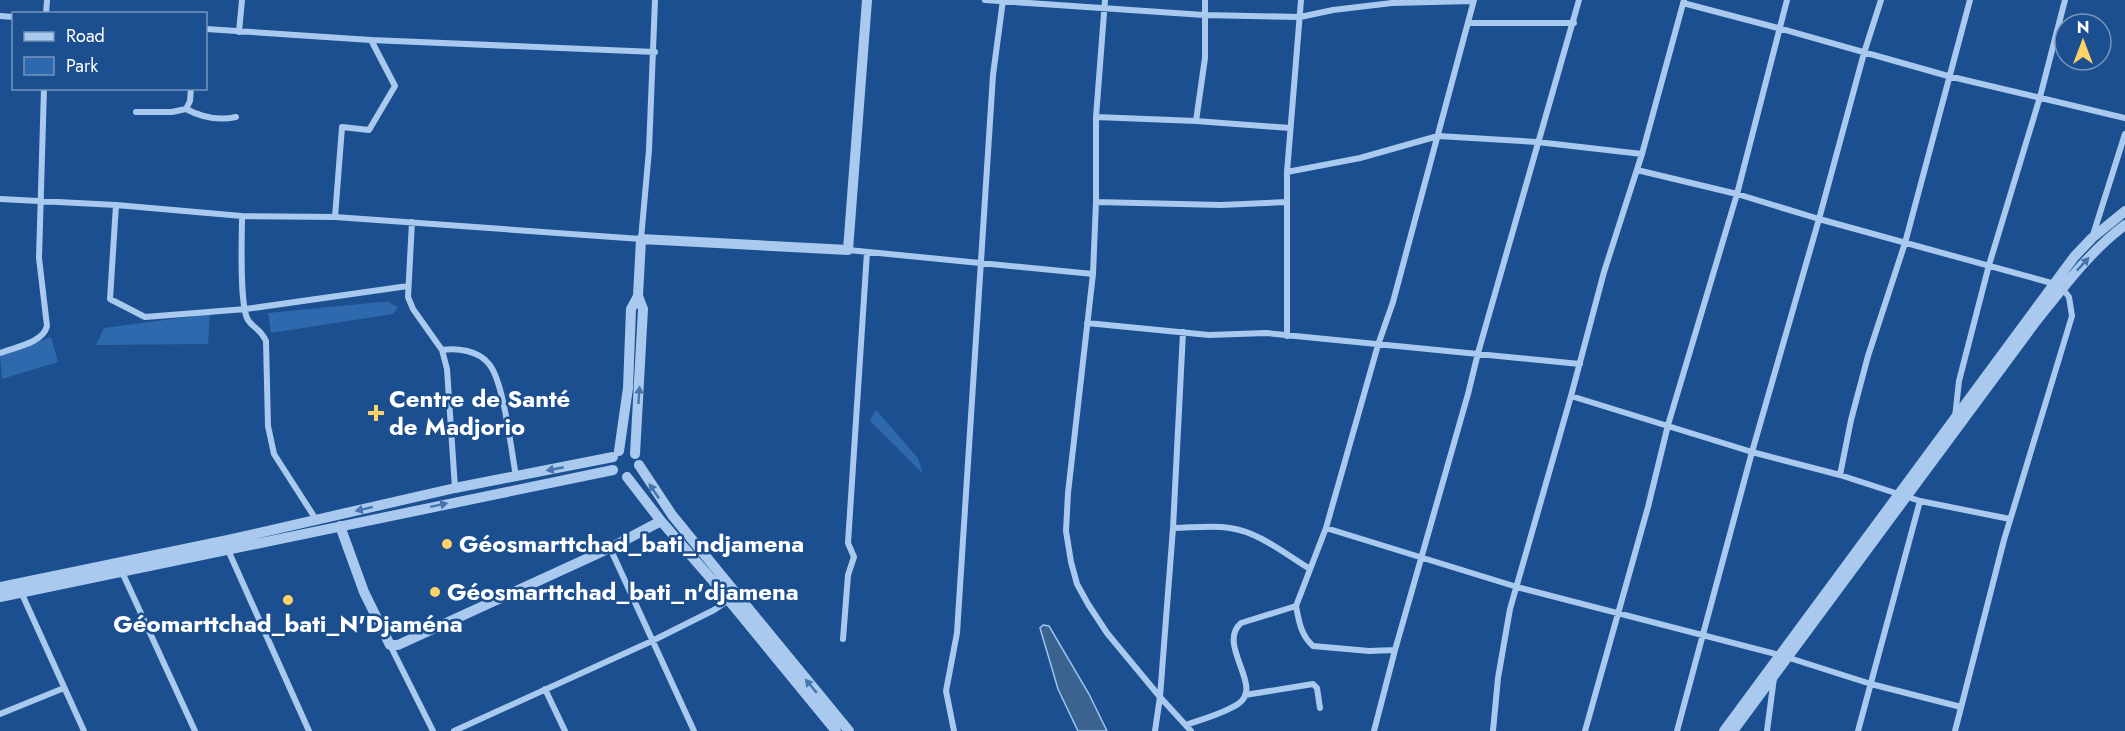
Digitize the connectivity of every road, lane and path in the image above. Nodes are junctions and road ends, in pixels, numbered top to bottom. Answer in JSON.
{"nodes":[{"id":1,"x":242,"y":0,"type":"edge"},
{"id":2,"x":655,"y":0,"type":"edge"},
{"id":3,"x":867,"y":0,"type":"edge"},
{"id":4,"x":985,"y":0,"type":"edge"},
{"id":5,"x":1003,"y":0,"type":"edge"},
{"id":6,"x":1105,"y":0,"type":"edge"},
{"id":7,"x":1205,"y":0,"type":"edge"},
{"id":8,"x":1301,"y":0,"type":"edge"},
{"id":9,"x":1579,"y":0,"type":"edge"},
{"id":10,"x":1787,"y":0,"type":"edge"},
{"id":11,"x":1881,"y":0,"type":"edge"},
{"id":12,"x":1970,"y":0,"type":"edge"},
{"id":13,"x":2065,"y":0,"type":"edge"},
{"id":14,"x":1474,"y":1,"type":"edge"},
{"id":15,"x":1683,"y":2,"type":"edge"},
{"id":16,"x":1104,"y":8,"type":"junction"},
{"id":17,"x":1204,"y":15,"type":"junction"},
{"id":18,"x":1300,"y":16,"type":"junction"},
{"id":19,"x":1469,"y":23,"type":"junction"},
{"id":20,"x":1574,"y":23,"type":"junction"},
{"id":21,"x":1778,"y":28,"type":"junction"},
{"id":22,"x":207,"y":29,"type":"edge"},
{"id":23,"x":239,"y":32,"type":"junction"},
{"id":24,"x":371,"y":40,"type":"junction"},
{"id":25,"x":654,"y":52,"type":"junction"},
{"id":26,"x":1864,"y":53,"type":"junction"},
{"id":27,"x":1948,"y":76,"type":"junction"},
{"id":28,"x":44,"y":90,"type":"edge"},
{"id":29,"x":191,"y":90,"type":"edge"},
{"id":30,"x":2040,"y":97,"type":"junction"},
{"id":31,"x":186,"y":110,"type":"junction"},
{"id":32,"x":136,"y":112,"type":"dead end"},
{"id":33,"x":236,"y":117,"type":"dead end"},
{"id":34,"x":1096,"y":117,"type":"junction"},
{"id":35,"x":2125,"y":118,"type":"edge"},
{"id":36,"x":1196,"y":121,"type":"junction"},
{"id":37,"x":1290,"y":128,"type":"junction"},
{"id":38,"x":2125,"y":134,"type":"edge"},
{"id":39,"x":1437,"y":136,"type":"junction"},
{"id":40,"x":1537,"y":142,"type":"junction"},
{"id":41,"x":1642,"y":154,"type":"junction"},
{"id":42,"x":1637,"y":170,"type":"junction"},
{"id":43,"x":1287,"y":172,"type":"junction"},
{"id":44,"x":1737,"y":194,"type":"junction"},
{"id":45,"x":0,"y":199,"type":"edge"},
{"id":46,"x":40,"y":200,"type":"junction"},
{"id":47,"x":1096,"y":202,"type":"junction"},
{"id":48,"x":1286,"y":202,"type":"junction"},
{"id":49,"x":116,"y":205,"type":"junction"},
{"id":50,"x":2125,"y":211,"type":"edge"},
{"id":51,"x":242,"y":216,"type":"junction"},
{"id":52,"x":335,"y":217,"type":"junction"},
{"id":53,"x":1819,"y":219,"type":"junction"},
{"id":54,"x":412,"y":222,"type":"junction"},
{"id":55,"x":2125,"y":225,"type":"edge"},
{"id":56,"x":2092,"y":238,"type":"junction"},
{"id":57,"x":641,"y":239,"type":"junction"},
{"id":58,"x":1905,"y":243,"type":"junction"},
{"id":59,"x":848,"y":250,"type":"junction"},
{"id":60,"x":867,"y":252,"type":"junction"},
{"id":61,"x":981,"y":263,"type":"junction"},
{"id":62,"x":1989,"y":265,"type":"junction"},
{"id":63,"x":1093,"y":274,"type":"junction"},
{"id":64,"x":408,"y":286,"type":"junction"},
{"id":65,"x":2059,"y":286,"type":"junction"},
{"id":66,"x":638,"y":296,"type":"junction"},
{"id":67,"x":246,"y":309,"type":"junction"},
{"id":68,"x":1087,"y":323,"type":"junction"},
{"id":69,"x":1183,"y":332,"type":"junction"},
{"id":70,"x":1287,"y":336,"type":"junction"},
{"id":71,"x":1378,"y":345,"type":"junction"},
{"id":72,"x":442,"y":350,"type":"junction"},
{"id":73,"x":0,"y":353,"type":"edge"},
{"id":74,"x":1478,"y":353,"type":"junction"},
{"id":75,"x":1580,"y":364,"type":"junction"},
{"id":76,"x":1571,"y":396,"type":"junction"},
{"id":77,"x":1955,"y":417,"type":"junction"},
{"id":78,"x":1668,"y":425,"type":"junction"},
{"id":79,"x":1752,"y":452,"type":"junction"},
{"id":80,"x":616,"y":454,"type":"junction"},
{"id":81,"x":635,"y":454,"type":"junction"},
{"id":82,"x":639,"y":465,"type":"junction"},
{"id":83,"x":613,"y":470,"type":"junction"},
{"id":84,"x":1840,"y":475,"type":"junction"},
{"id":85,"x":516,"y":476,"type":"junction"},
{"id":86,"x":627,"y":477,"type":"junction"},
{"id":87,"x":455,"y":488,"type":"junction"},
{"id":88,"x":1904,"y":495,"type":"junction"},
{"id":89,"x":1920,"y":501,"type":"junction"},
{"id":90,"x":2010,"y":519,"type":"junction"},
{"id":91,"x":317,"y":521,"type":"junction"},
{"id":92,"x":662,"y":521,"type":"junction"},
{"id":93,"x":340,"y":526,"type":"junction"},
{"id":94,"x":1173,"y":528,"type":"junction"},
{"id":95,"x":1326,"y":528,"type":"junction"},
{"id":96,"x":610,"y":548,"type":"junction"},
{"id":97,"x":228,"y":550,"type":"junction"},
{"id":98,"x":1421,"y":557,"type":"junction"},
{"id":99,"x":1310,"y":569,"type":"junction"},
{"id":100,"x":122,"y":571,"type":"junction"},
{"id":101,"x":0,"y":587,"type":"edge"},
{"id":102,"x":1517,"y":587,"type":"junction"},
{"id":103,"x":20,"y":588,"type":"junction"},
{"id":104,"x":0,"y":597,"type":"edge"},
{"id":105,"x":733,"y":598,"type":"junction"},
{"id":106,"x":1296,"y":606,"type":"junction"},
{"id":107,"x":1618,"y":613,"type":"junction"},
{"id":108,"x":1703,"y":636,"type":"junction"},
{"id":109,"x":843,"y":639,"type":"dead end"},
{"id":110,"x":652,"y":641,"type":"junction"},
{"id":111,"x":390,"y":645,"type":"junction"},
{"id":112,"x":1395,"y":650,"type":"junction"},
{"id":113,"x":1784,"y":657,"type":"junction"},
{"id":114,"x":1775,"y":676,"type":"junction"},
{"id":115,"x":1870,"y":684,"type":"junction"},
{"id":116,"x":64,"y":688,"type":"junction"},
{"id":117,"x":545,"y":689,"type":"junction"},
{"id":118,"x":1245,"y":694,"type":"junction"},
{"id":119,"x":1160,"y":697,"type":"junction"},
{"id":120,"x":1961,"y":707,"type":"junction"},
{"id":121,"x":1320,"y":708,"type":"dead end"},
{"id":122,"x":0,"y":714,"type":"edge"},
{"id":123,"x":1189,"y":728,"type":"edge"},
{"id":124,"x":84,"y":731,"type":"edge"},
{"id":125,"x":195,"y":731,"type":"edge"},
{"id":126,"x":309,"y":731,"type":"edge"},
{"id":127,"x":433,"y":731,"type":"edge"},
{"id":128,"x":454,"y":731,"type":"edge"},
{"id":129,"x":565,"y":731,"type":"edge"},
{"id":130,"x":694,"y":731,"type":"edge"},
{"id":131,"x":836,"y":731,"type":"edge"},
{"id":132,"x":849,"y":731,"type":"edge"},
{"id":133,"x":954,"y":731,"type":"edge"},
{"id":134,"x":1155,"y":731,"type":"edge"},
{"id":135,"x":1374,"y":731,"type":"edge"},
{"id":136,"x":1493,"y":731,"type":"edge"},
{"id":137,"x":1585,"y":731,"type":"edge"},
{"id":138,"x":1677,"y":731,"type":"edge"},
{"id":139,"x":1724,"y":731,"type":"edge"},
{"id":140,"x":1733,"y":731,"type":"edge"},
{"id":141,"x":1767,"y":731,"type":"edge"},
{"id":142,"x":1858,"y":731,"type":"edge"},
{"id":143,"x":1954,"y":731,"type":"edge"}],
"edges":[{"from":1,"to":23,"type":"street"},
{"from":2,"to":25,"type":"street"},
{"from":3,"to":59,"type":"street"},
{"from":4,"to":5,"type":"street"},
{"from":5,"to":16,"type":"street"},
{"from":5,"to":61,"type":"street"},
{"from":6,"to":16,"type":"street"},
{"from":7,"to":17,"type":"street"},
{"from":8,"to":18,"type":"street"},
{"from":9,"to":20,"type":"street"},
{"from":10,"to":21,"type":"street"},
{"from":11,"to":26,"type":"street"},
{"from":12,"to":27,"type":"street"},
{"from":13,"to":30,"type":"street"},
{"from":14,"to":18,"type":"street"},
{"from":14,"to":19,"type":"street"},
{"from":15,"to":21,"type":"street"},
{"from":15,"to":41,"type":"street"},
{"from":16,"to":17,"type":"street"},
{"from":16,"to":34,"type":"street"},
{"from":17,"to":18,"type":"street"},
{"from":17,"to":36,"type":"street"},
{"from":18,"to":37,"type":"street"},
{"from":19,"to":20,"type":"street"},
{"from":19,"to":39,"type":"street"},
{"from":20,"to":40,"type":"street"},
{"from":21,"to":26,"type":"street"},
{"from":21,"to":44,"type":"street"},
{"from":22,"to":23,"type":"street"},
{"from":23,"to":24,"type":"street"},
{"from":24,"to":25,"type":"street"},
{"from":24,"to":52,"type":"street"},
{"from":25,"to":57,"type":"street"},
{"from":26,"to":27,"type":"street"},
{"from":26,"to":53,"type":"street"},
{"from":27,"to":30,"type":"street"},
{"from":27,"to":58,"type":"street"},
{"from":28,"to":46,"type":"street"},
{"from":29,"to":31,"type":"street"},
{"from":30,"to":35,"type":"street"},
{"from":30,"to":62,"type":"street"},
{"from":31,"to":32,"type":"street"},
{"from":31,"to":33,"type":"street"},
{"from":34,"to":36,"type":"street"},
{"from":34,"to":47,"type":"street"},
{"from":36,"to":37,"type":"street"},
{"from":37,"to":43,"type":"street"},
{"from":38,"to":56,"type":"street"},
{"from":39,"to":40,"type":"street"},
{"from":39,"to":43,"type":"street"},
{"from":39,"to":71,"type":"street"},
{"from":40,"to":41,"type":"street"},
{"from":40,"to":74,"type":"street"},
{"from":41,"to":42,"type":"street"},
{"from":42,"to":44,"type":"street"},
{"from":42,"to":75,"type":"street"},
{"from":43,"to":48,"type":"street"},
{"from":44,"to":53,"type":"street"},
{"from":44,"to":78,"type":"street"},
{"from":45,"to":46,"type":"street"},
{"from":46,"to":49,"type":"street"},
{"from":46,"to":73,"type":"street"},
{"from":47,"to":48,"type":"street"},
{"from":47,"to":63,"type":"street"},
{"from":48,"to":70,"type":"street"},
{"from":49,"to":51,"type":"street"},
{"from":49,"to":67,"type":"street"},
{"from":50,"to":56,"type":"street"},
{"from":51,"to":52,"type":"street"},
{"from":51,"to":67,"type":"street"},
{"from":52,"to":54,"type":"street"},
{"from":53,"to":58,"type":"street"},
{"from":53,"to":79,"type":"street"},
{"from":54,"to":57,"type":"street"},
{"from":54,"to":64,"type":"street"},
{"from":65,"to":55,"type":"street","one_way":true},
{"from":56,"to":65,"type":"street"},
{"from":57,"to":59,"type":"street"},
{"from":57,"to":66,"type":"street"},
{"from":58,"to":62,"type":"street"},
{"from":58,"to":84,"type":"street"},
{"from":59,"to":60,"type":"street"},
{"from":60,"to":61,"type":"street"},
{"from":60,"to":109,"type":"street"},
{"from":61,"to":63,"type":"street"},
{"from":61,"to":133,"type":"street"},
{"from":62,"to":65,"type":"street"},
{"from":62,"to":77,"type":"street"},
{"from":63,"to":68,"type":"street"},
{"from":64,"to":67,"type":"street"},
{"from":64,"to":72,"type":"street"},
{"from":65,"to":77,"type":"street"},
{"from":65,"to":88,"type":"street"},
{"from":65,"to":90,"type":"street"},
{"from":66,"to":80,"type":"street"},
{"from":81,"to":66,"type":"street","one_way":true},
{"from":67,"to":91,"type":"street"},
{"from":68,"to":69,"type":"street"},
{"from":68,"to":119,"type":"street"},
{"from":69,"to":70,"type":"street"},
{"from":69,"to":94,"type":"street"},
{"from":70,"to":71,"type":"street"},
{"from":71,"to":74,"type":"street"},
{"from":71,"to":95,"type":"street"},
{"from":72,"to":85,"type":"street"},
{"from":72,"to":87,"type":"street"},
{"from":74,"to":75,"type":"street"},
{"from":74,"to":98,"type":"street"},
{"from":75,"to":76,"type":"street"},
{"from":76,"to":78,"type":"street"},
{"from":76,"to":102,"type":"street"},
{"from":77,"to":88,"type":"street"},
{"from":78,"to":79,"type":"street"},
{"from":78,"to":107,"type":"street"},
{"from":79,"to":84,"type":"street"},
{"from":79,"to":108,"type":"street"},
{"from":80,"to":81,"type":"street"},
{"from":80,"to":83,"type":"street"},
{"from":80,"to":85,"type":"street","one_way":true},
{"from":81,"to":82,"type":"street"},
{"from":82,"to":86,"type":"street"},
{"from":105,"to":82,"type":"street","one_way":true},
{"from":83,"to":86,"type":"street"},
{"from":93,"to":83,"type":"street","one_way":true},
{"from":84,"to":88,"type":"street"},
{"from":85,"to":87,"type":"street"},
{"from":86,"to":92,"type":"street"},
{"from":87,"to":91,"type":"street","one_way":true},
{"from":88,"to":89,"type":"street"},
{"from":88,"to":113,"type":"street"},
{"from":89,"to":90,"type":"street"},
{"from":89,"to":115,"type":"street"},
{"from":90,"to":120,"type":"street"},
{"from":91,"to":103,"type":"street"},
{"from":92,"to":96,"type":"street"},
{"from":92,"to":105,"type":"street"},
{"from":93,"to":97,"type":"street"},
{"from":93,"to":111,"type":"street"},
{"from":94,"to":99,"type":"street"},
{"from":94,"to":119,"type":"street"},
{"from":95,"to":98,"type":"street"},
{"from":95,"to":99,"type":"street"},
{"from":96,"to":110,"type":"street"},
{"from":96,"to":111,"type":"street"},
{"from":97,"to":100,"type":"street"},
{"from":97,"to":126,"type":"street"},
{"from":98,"to":102,"type":"street"},
{"from":98,"to":112,"type":"street"},
{"from":99,"to":106,"type":"street"},
{"from":100,"to":103,"type":"street"},
{"from":100,"to":125,"type":"street"},
{"from":101,"to":103,"type":"street"},
{"from":102,"to":107,"type":"street"},
{"from":102,"to":136,"type":"street"},
{"from":103,"to":104,"type":"street"},
{"from":103,"to":116,"type":"street"},
{"from":105,"to":110,"type":"street"},
{"from":105,"to":131,"type":"street"},
{"from":132,"to":105,"type":"street","one_way":true},
{"from":106,"to":112,"type":"street"},
{"from":106,"to":118,"type":"street"},
{"from":107,"to":108,"type":"street"},
{"from":107,"to":137,"type":"street"},
{"from":108,"to":113,"type":"street"},
{"from":108,"to":138,"type":"street"},
{"from":110,"to":117,"type":"street"},
{"from":110,"to":130,"type":"street"},
{"from":111,"to":127,"type":"street"},
{"from":112,"to":135,"type":"street"},
{"from":113,"to":114,"type":"street"},
{"from":113,"to":115,"type":"street"},
{"from":113,"to":139,"type":"street"},
{"from":114,"to":140,"type":"street"},
{"from":114,"to":141,"type":"street"},
{"from":115,"to":120,"type":"street"},
{"from":115,"to":142,"type":"street"},
{"from":116,"to":122,"type":"street"},
{"from":116,"to":124,"type":"street"},
{"from":117,"to":128,"type":"street"},
{"from":117,"to":129,"type":"street"},
{"from":118,"to":121,"type":"street"},
{"from":118,"to":123,"type":"street"},
{"from":119,"to":123,"type":"street"},
{"from":119,"to":134,"type":"street"},
{"from":120,"to":143,"type":"street"}]}
